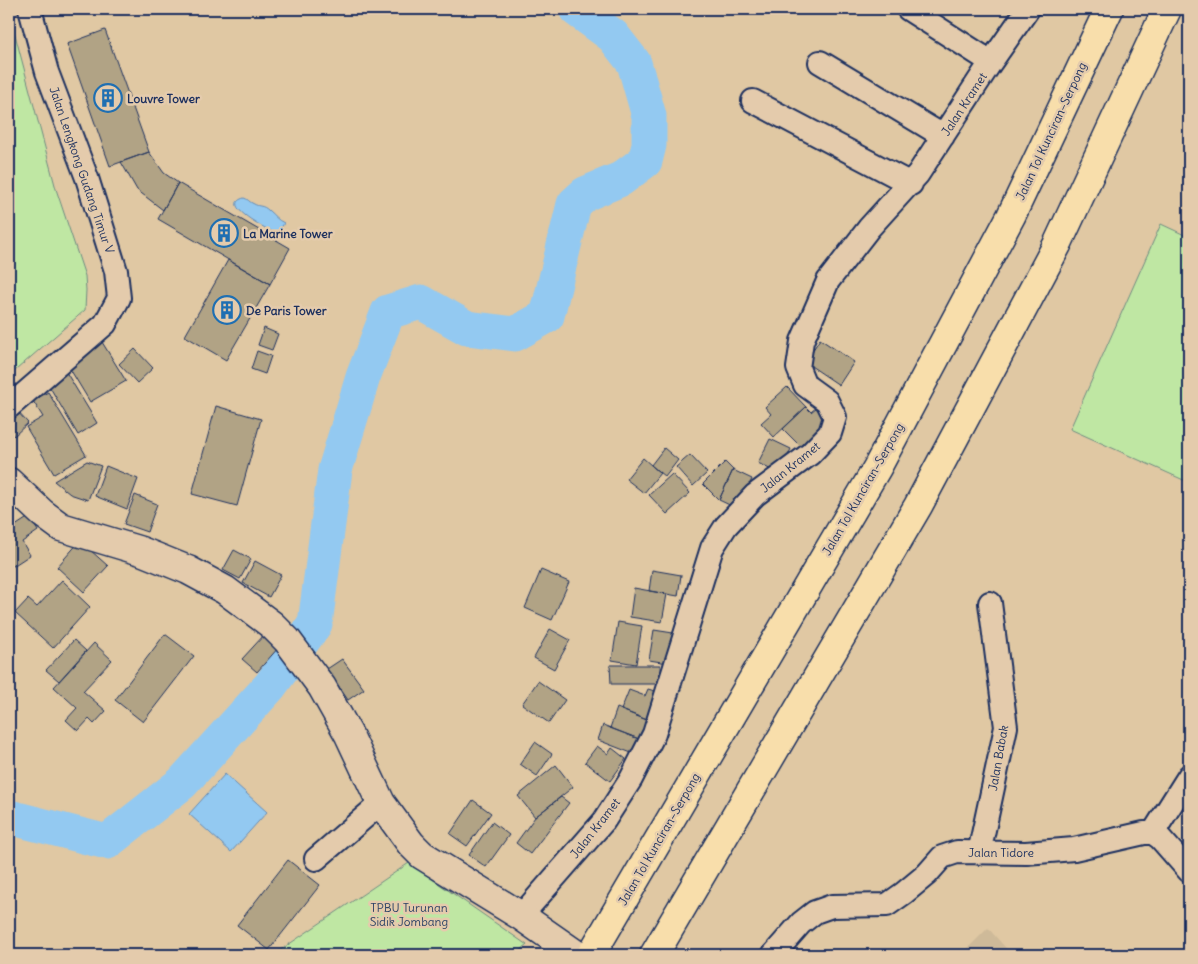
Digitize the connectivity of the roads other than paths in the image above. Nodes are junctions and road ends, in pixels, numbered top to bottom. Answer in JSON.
{"nodes":[{"id":1,"x":30,"y":9,"type":"edge"},
{"id":2,"x":908,"y":9,"type":"edge"},
{"id":3,"x":1028,"y":9,"type":"edge"},
{"id":4,"x":1109,"y":9,"type":"edge"},
{"id":5,"x":1167,"y":9,"type":"edge"},
{"id":6,"x":820,"y":62,"type":"dead end"},
{"id":7,"x":991,"y":62,"type":"junction"},
{"id":8,"x":753,"y":101,"type":"dead end"},
{"id":9,"x":943,"y":136,"type":"junction"},
{"id":10,"x":911,"y":184,"type":"junction"},
{"id":11,"x":9,"y":407,"type":"edge"},
{"id":12,"x":9,"y":482,"type":"edge"},
{"id":13,"x":990,"y":603,"type":"dead end"},
{"id":14,"x":1189,"y":776,"type":"edge"},
{"id":15,"x":381,"y":803,"type":"junction"},
{"id":16,"x":1153,"y":833,"type":"junction"},
{"id":17,"x":979,"y":852,"type":"junction"},
{"id":18,"x":316,"y":859,"type":"dead end"},
{"id":19,"x":1189,"y":871,"type":"edge"},
{"id":20,"x":521,"y":916,"type":"junction"},
{"id":21,"x":577,"y":955,"type":"edge"},
{"id":22,"x":591,"y":955,"type":"edge"},
{"id":23,"x":654,"y":955,"type":"edge"},
{"id":24,"x":774,"y":955,"type":"edge"}],
"edges":[{"from":1,"to":11,"type":"street","name":"Jalan Lengkong Gudang Timur V"},
{"from":2,"to":7,"type":"street"},
{"from":3,"to":7,"type":"street","name":"Jalan Kramet"},
{"from":4,"to":22,"type":"highway","name":"Jalan Tol Kunciran–Serpong"},
{"from":5,"to":23,"type":"highway"},
{"from":6,"to":9,"type":"street"},
{"from":7,"to":9,"type":"street","name":"Jalan Kramet"},
{"from":8,"to":10,"type":"street"},
{"from":9,"to":10,"type":"street","name":"Jalan Kramet"},
{"from":10,"to":20,"type":"street","name":"Jalan Kramet"},
{"from":12,"to":15,"type":"street"},
{"from":13,"to":17,"type":"street","name":"Jalan Babak"},
{"from":14,"to":16,"type":"street"},
{"from":15,"to":18,"type":"street"},
{"from":15,"to":20,"type":"street"},
{"from":16,"to":17,"type":"street","name":"Jalan Tidore"},
{"from":16,"to":19,"type":"street"},
{"from":17,"to":24,"type":"street","name":"Jalan Tidore"},
{"from":20,"to":21,"type":"street"}]}
